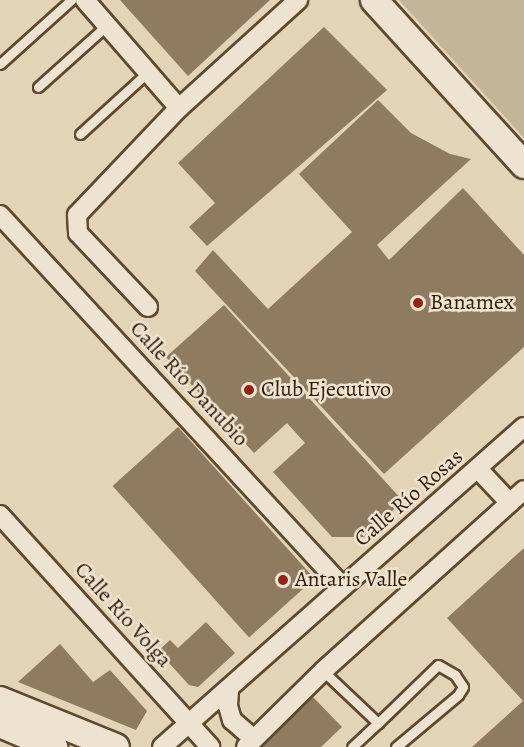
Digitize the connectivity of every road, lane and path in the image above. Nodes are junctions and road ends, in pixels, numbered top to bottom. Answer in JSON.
{"nodes":[{"id":1,"x":72,"y":0,"type":"edge"},
{"id":2,"x":85,"y":0,"type":"edge"},
{"id":3,"x":298,"y":0,"type":"edge"},
{"id":4,"x":374,"y":0,"type":"edge"},
{"id":5,"x":107,"y":25,"type":"junction"},
{"id":6,"x":0,"y":64,"type":"edge"},
{"id":7,"x":148,"y":72,"type":"junction"},
{"id":8,"x":38,"y":87,"type":"dead end"},
{"id":9,"x":180,"y":108,"type":"junction"},
{"id":10,"x":80,"y":134,"type":"dead end"},
{"id":11,"x":524,"y":165,"type":"edge"},
{"id":12,"x":0,"y":215,"type":"edge"},
{"id":13,"x":148,"y":307,"type":"dead end"},
{"id":14,"x":524,"y":427,"type":"edge"},
{"id":15,"x":479,"y":470,"type":"junction"},
{"id":16,"x":524,"y":490,"type":"edge"},
{"id":17,"x":510,"y":503,"type":"junction"},
{"id":18,"x":0,"y":514,"type":"edge"},
{"id":19,"x":343,"y":587,"type":"junction"},
{"id":20,"x":323,"y":671,"type":"junction"},
{"id":21,"x":230,"y":690,"type":"junction"},
{"id":22,"x":0,"y":700,"type":"edge"},
{"id":23,"x":378,"y":723,"type":"junction"},
{"id":24,"x":0,"y":724,"type":"edge"},
{"id":25,"x":189,"y":724,"type":"junction"},
{"id":26,"x":249,"y":742,"type":"edge"},
{"id":27,"x":43,"y":744,"type":"edge"},
{"id":28,"x":116,"y":747,"type":"edge"},
{"id":29,"x":162,"y":747,"type":"edge"},
{"id":30,"x":210,"y":747,"type":"edge"},
{"id":31,"x":352,"y":747,"type":"edge"},
{"id":32,"x":396,"y":747,"type":"edge"}],
"edges":[{"from":1,"to":6,"type":"lane"},
{"from":2,"to":5,"type":"street"},
{"from":3,"to":9,"type":"street"},
{"from":4,"to":11,"type":"main road"},
{"from":5,"to":7,"type":"street"},
{"from":5,"to":8,"type":"lane"},
{"from":7,"to":9,"type":"street"},
{"from":7,"to":10,"type":"lane"},
{"from":9,"to":13,"type":"street"},
{"from":12,"to":19,"type":"street","name":"Calle Río Danubio"},
{"from":14,"to":15,"type":"street","name":"Calle Río Rosas"},
{"from":15,"to":17,"type":"street"},
{"from":15,"to":19,"type":"street","name":"Calle Río Rosas"},
{"from":16,"to":17,"type":"street"},
{"from":17,"to":20,"type":"street"},
{"from":18,"to":25,"type":"street","name":"Calle Río Volga"},
{"from":19,"to":21,"type":"street","name":"Calle Río Rosas"},
{"from":20,"to":23,"type":"lane"},
{"from":20,"to":26,"type":"street"},
{"from":21,"to":25,"type":"street","name":"Calle Río Rosas"},
{"from":21,"to":26,"type":"street"},
{"from":22,"to":28,"type":"main road"},
{"from":23,"to":31,"type":"lane"},
{"from":23,"to":32,"type":"lane"},
{"from":24,"to":27,"type":"main road"},
{"from":25,"to":29,"type":"street","name":"Calle Río Rosas"},
{"from":25,"to":30,"type":"street","name":"Calle Río Volga"}]}
